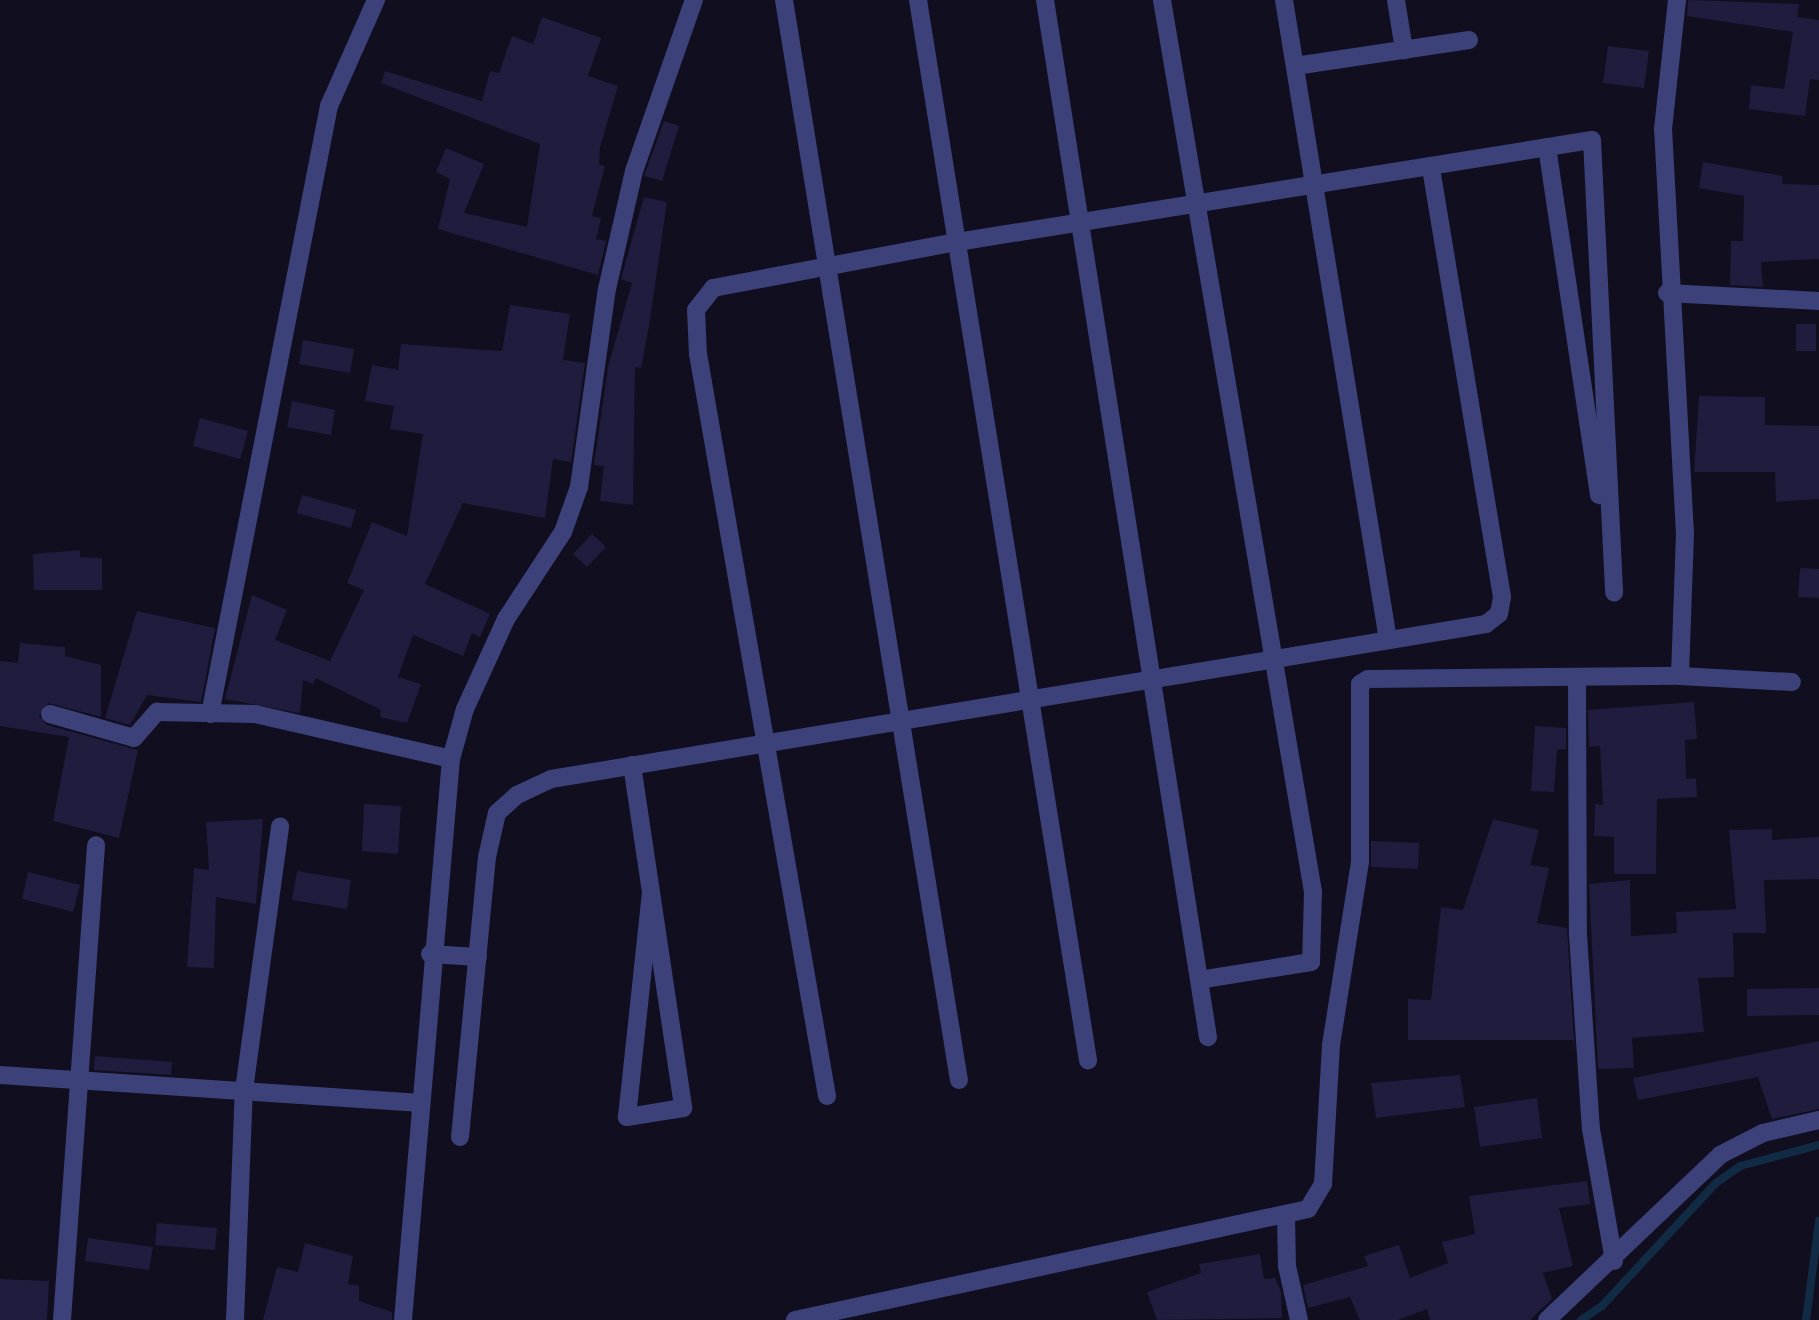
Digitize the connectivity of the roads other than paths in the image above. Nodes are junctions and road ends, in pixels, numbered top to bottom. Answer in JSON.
{"nodes":[{"id":1,"x":376,"y":0,"type":"edge"},
{"id":2,"x":694,"y":0,"type":"edge"},
{"id":3,"x":784,"y":0,"type":"edge"},
{"id":4,"x":918,"y":0,"type":"edge"},
{"id":5,"x":1045,"y":0,"type":"edge"},
{"id":6,"x":1162,"y":0,"type":"edge"},
{"id":7,"x":1284,"y":0,"type":"edge"},
{"id":8,"x":1396,"y":0,"type":"edge"},
{"id":9,"x":1408,"y":0,"type":"edge"},
{"id":10,"x":1677,"y":0,"type":"edge"},
{"id":11,"x":1469,"y":40,"type":"dead end"},
{"id":12,"x":1404,"y":50,"type":"junction"},
{"id":13,"x":1295,"y":66,"type":"junction"},
{"id":14,"x":1547,"y":147,"type":"junction"},
{"id":15,"x":1431,"y":166,"type":"junction"},
{"id":16,"x":1314,"y":184,"type":"junction"},
{"id":17,"x":1197,"y":204,"type":"junction"},
{"id":18,"x":1080,"y":222,"type":"junction"},
{"id":19,"x":957,"y":242,"type":"junction"},
{"id":20,"x":825,"y":266,"type":"junction"},
{"id":21,"x":1667,"y":293,"type":"junction"},
{"id":22,"x":1819,"y":301,"type":"edge"},
{"id":23,"x":1388,"y":640,"type":"junction"},
{"id":24,"x":1273,"y":659,"type":"junction"},
{"id":25,"x":1680,"y":676,"type":"junction"},
{"id":26,"x":1152,"y":679,"type":"junction"},
{"id":27,"x":1577,"y":681,"type":"junction"},
{"id":28,"x":1792,"y":682,"type":"dead end"},
{"id":29,"x":1030,"y":699,"type":"junction"},
{"id":30,"x":50,"y":714,"type":"dead end"},
{"id":31,"x":210,"y":714,"type":"junction"},
{"id":32,"x":901,"y":721,"type":"junction"},
{"id":33,"x":768,"y":743,"type":"junction"},
{"id":34,"x":451,"y":759,"type":"junction"},
{"id":35,"x":632,"y":765,"type":"junction"},
{"id":36,"x":280,"y":826,"type":"dead end"},
{"id":37,"x":96,"y":845,"type":"dead end"},
{"id":38,"x":651,"y":893,"type":"junction"},
{"id":39,"x":430,"y":954,"type":"junction"},
{"id":40,"x":478,"y":957,"type":"junction"},
{"id":41,"x":1199,"y":981,"type":"junction"},
{"id":42,"x":1208,"y":1037,"type":"dead end"},
{"id":43,"x":1088,"y":1060,"type":"dead end"},
{"id":44,"x":0,"y":1075,"type":"edge"},
{"id":45,"x":959,"y":1080,"type":"dead end"},
{"id":46,"x":79,"y":1081,"type":"junction"},
{"id":47,"x":244,"y":1090,"type":"junction"},
{"id":48,"x":827,"y":1096,"type":"dead end"},
{"id":49,"x":417,"y":1103,"type":"junction"},
{"id":50,"x":1819,"y":1121,"type":"edge"},
{"id":51,"x":460,"y":1137,"type":"dead end"},
{"id":52,"x":1286,"y":1215,"type":"junction"},
{"id":53,"x":1614,"y":1261,"type":"junction"},
{"id":54,"x":62,"y":1320,"type":"edge"},
{"id":55,"x":235,"y":1320,"type":"edge"},
{"id":56,"x":403,"y":1320,"type":"edge"},
{"id":57,"x":795,"y":1320,"type":"edge"},
{"id":58,"x":1299,"y":1320,"type":"edge"},
{"id":59,"x":1547,"y":1320,"type":"edge"}],
"edges":[{"from":1,"to":31,"type":"street"},
{"from":2,"to":34,"type":"street"},
{"from":3,"to":20,"type":"street"},
{"from":4,"to":19,"type":"street"},
{"from":5,"to":18,"type":"street"},
{"from":6,"to":17,"type":"street"},
{"from":7,"to":13,"type":"street"},
{"from":8,"to":12,"type":"street"},
{"from":9,"to":12,"type":"street"},
{"from":10,"to":21,"type":"street"},
{"from":11,"to":12,"type":"street"},
{"from":12,"to":13,"type":"street"},
{"from":13,"to":16,"type":"street"},
{"from":14,"to":14,"type":"street"},
{"from":14,"to":15,"type":"street"},
{"from":15,"to":16,"type":"street"},
{"from":15,"to":23,"type":"street"},
{"from":16,"to":17,"type":"street"},
{"from":16,"to":23,"type":"street"},
{"from":17,"to":18,"type":"street"},
{"from":17,"to":24,"type":"street"},
{"from":18,"to":19,"type":"street"},
{"from":18,"to":26,"type":"street"},
{"from":19,"to":20,"type":"street"},
{"from":19,"to":29,"type":"street"},
{"from":20,"to":32,"type":"street"},
{"from":20,"to":33,"type":"street"},
{"from":21,"to":22,"type":"street"},
{"from":21,"to":25,"type":"street"},
{"from":23,"to":24,"type":"street"},
{"from":24,"to":26,"type":"street"},
{"from":24,"to":41,"type":"street"},
{"from":25,"to":27,"type":"street"},
{"from":25,"to":28,"type":"street"},
{"from":26,"to":29,"type":"street"},
{"from":26,"to":41,"type":"street"},
{"from":27,"to":52,"type":"street"},
{"from":27,"to":53,"type":"street"},
{"from":29,"to":32,"type":"street"},
{"from":29,"to":43,"type":"street"},
{"from":30,"to":31,"type":"street"},
{"from":31,"to":34,"type":"street"},
{"from":32,"to":33,"type":"street"},
{"from":32,"to":45,"type":"street"},
{"from":33,"to":35,"type":"street"},
{"from":33,"to":48,"type":"street"},
{"from":34,"to":39,"type":"street"},
{"from":35,"to":38,"type":"street"},
{"from":35,"to":40,"type":"street"},
{"from":36,"to":47,"type":"street"},
{"from":37,"to":46,"type":"street"},
{"from":38,"to":38,"type":"street"},
{"from":39,"to":40,"type":"street"},
{"from":39,"to":49,"type":"street"},
{"from":40,"to":51,"type":"street"},
{"from":41,"to":42,"type":"street"},
{"from":44,"to":46,"type":"street"},
{"from":46,"to":47,"type":"street"},
{"from":46,"to":54,"type":"street"},
{"from":47,"to":49,"type":"street"},
{"from":47,"to":55,"type":"street"},
{"from":49,"to":56,"type":"street"},
{"from":50,"to":53,"type":"street"},
{"from":52,"to":57,"type":"street"},
{"from":52,"to":58,"type":"street"},
{"from":53,"to":59,"type":"street"}]}
